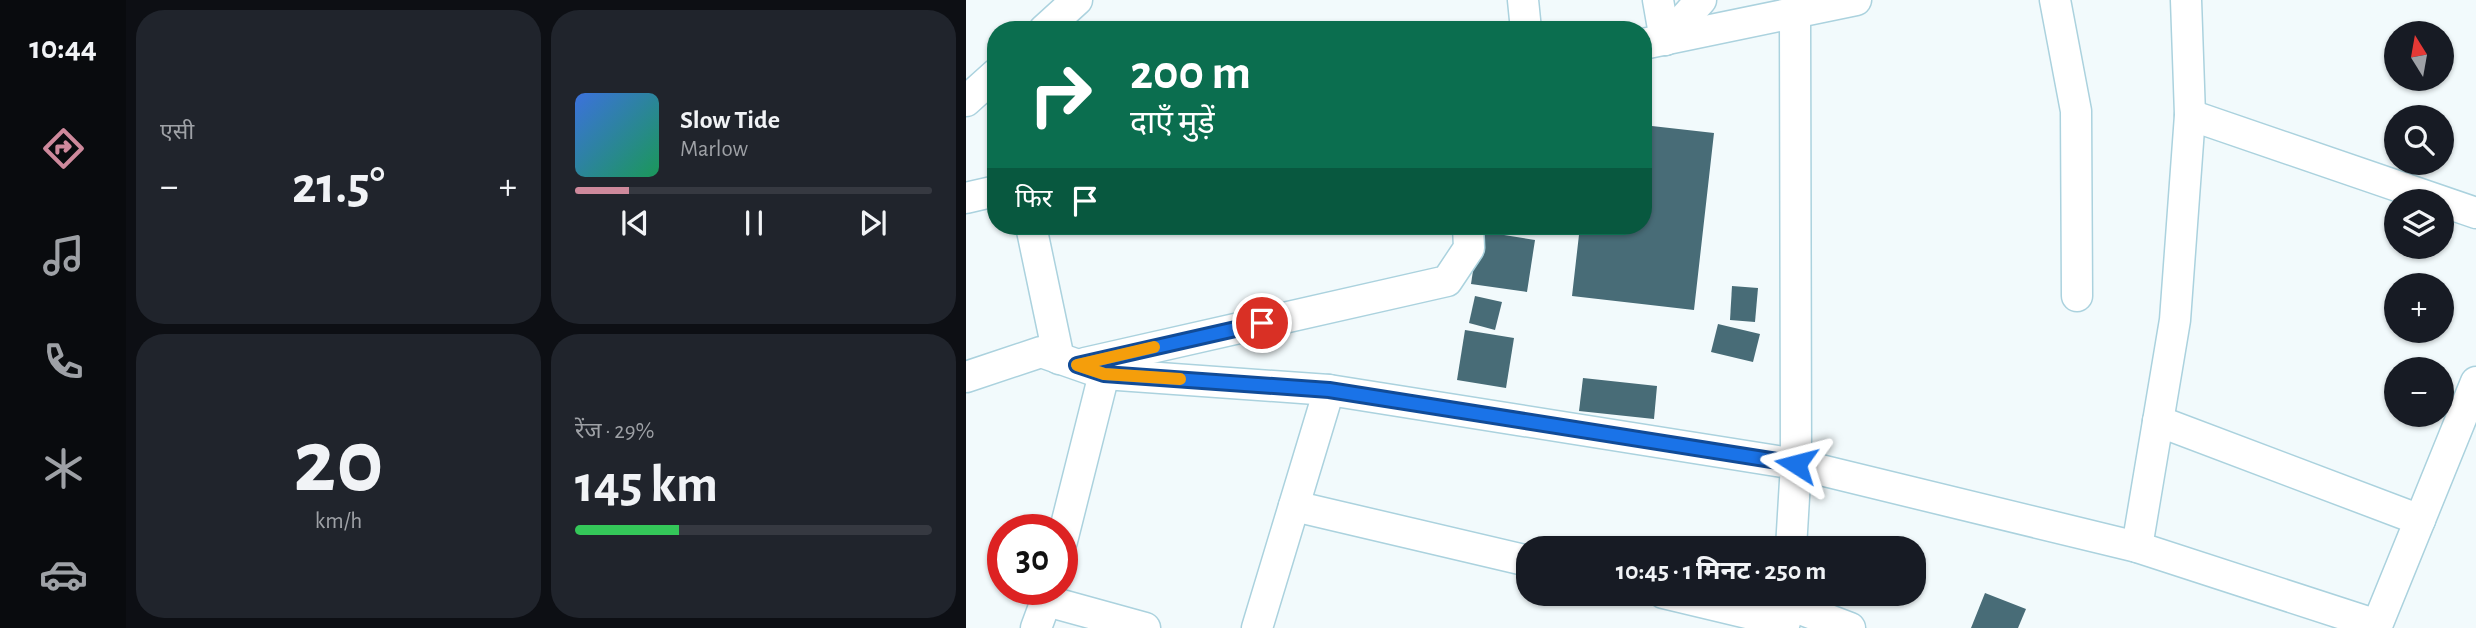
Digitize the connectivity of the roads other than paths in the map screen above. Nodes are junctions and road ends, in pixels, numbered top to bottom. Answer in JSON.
{"nodes":[{"id":1,"x":1077,"y":0,"type":"edge"},
{"id":2,"x":1523,"y":0,"type":"edge"},
{"id":3,"x":1658,"y":0,"type":"edge"},
{"id":4,"x":1701,"y":0,"type":"edge"},
{"id":5,"x":1856,"y":0,"type":"edge"},
{"id":6,"x":2055,"y":0,"type":"edge"},
{"id":7,"x":2186,"y":0,"type":"edge"},
{"id":8,"x":1795,"y":12,"type":"junction"},
{"id":9,"x":1055,"y":21,"type":"edge"},
{"id":10,"x":1525,"y":21,"type":"edge"},
{"id":11,"x":1654,"y":42,"type":"edge"},
{"id":12,"x":987,"y":82,"type":"edge"},
{"id":13,"x":966,"y":101,"type":"edge"},
{"id":14,"x":2190,"y":115,"type":"junction"},
{"id":15,"x":987,"y":193,"type":"edge"},
{"id":16,"x":966,"y":198,"type":"edge"},
{"id":17,"x":2476,"y":213,"type":"edge"},
{"id":18,"x":1034,"y":235,"type":"edge"},
{"id":19,"x":1468,"y":235,"type":"edge"},
{"id":20,"x":2077,"y":296,"type":"dead end"},
{"id":21,"x":1080,"y":366,"type":"junction"},
{"id":22,"x":966,"y":377,"type":"edge"},
{"id":23,"x":2475,"y":389,"type":"edge"},
{"id":24,"x":1329,"y":390,"type":"junction"},
{"id":25,"x":2158,"y":421,"type":"junction"},
{"id":26,"x":1796,"y":464,"type":"junction"},
{"id":27,"x":1294,"y":506,"type":"junction"},
{"id":28,"x":1065,"y":514,"type":"edge"},
{"id":29,"x":2420,"y":520,"type":"junction"},
{"id":30,"x":1792,"y":536,"type":"edge"},
{"id":31,"x":2137,"y":547,"type":"junction"},
{"id":32,"x":1516,"y":558,"type":"edge"},
{"id":33,"x":1045,"y":605,"type":"edge"},
{"id":34,"x":1078,"y":605,"type":"edge"},
{"id":35,"x":1746,"y":606,"type":"edge"},
{"id":36,"x":1785,"y":612,"type":"edge"},
{"id":37,"x":2377,"y":626,"type":"edge"},
{"id":38,"x":1036,"y":628,"type":"edge"},
{"id":39,"x":1145,"y":628,"type":"edge"},
{"id":40,"x":1257,"y":628,"type":"edge"},
{"id":41,"x":1850,"y":628,"type":"edge"}],
"edges":[{"from":1,"to":9,"type":"street"},
{"from":2,"to":10,"type":"street"},
{"from":3,"to":11,"type":"street"},
{"from":4,"to":11,"type":"street"},
{"from":5,"to":8,"type":"street"},
{"from":6,"to":20,"type":"street"},
{"from":7,"to":14,"type":"street"},
{"from":8,"to":11,"type":"street"},
{"from":8,"to":26,"type":"street"},
{"from":12,"to":13,"type":"street"},
{"from":14,"to":17,"type":"street"},
{"from":14,"to":25,"type":"street"},
{"from":15,"to":16,"type":"street"},
{"from":18,"to":21,"type":"street"},
{"from":19,"to":21,"type":"street"},
{"from":21,"to":22,"type":"street"},
{"from":21,"to":24,"type":"street"},
{"from":21,"to":28,"type":"street"},
{"from":23,"to":29,"type":"street"},
{"from":24,"to":26,"type":"street"},
{"from":24,"to":27,"type":"street"},
{"from":25,"to":29,"type":"street"},
{"from":25,"to":31,"type":"street"},
{"from":26,"to":30,"type":"street"},
{"from":26,"to":31,"type":"street"},
{"from":27,"to":32,"type":"street"},
{"from":27,"to":40,"type":"street"},
{"from":29,"to":37,"type":"street"},
{"from":31,"to":37,"type":"street"},
{"from":33,"to":38,"type":"street"},
{"from":34,"to":39,"type":"street"},
{"from":35,"to":36,"type":"street"},
{"from":36,"to":41,"type":"street"}]}
